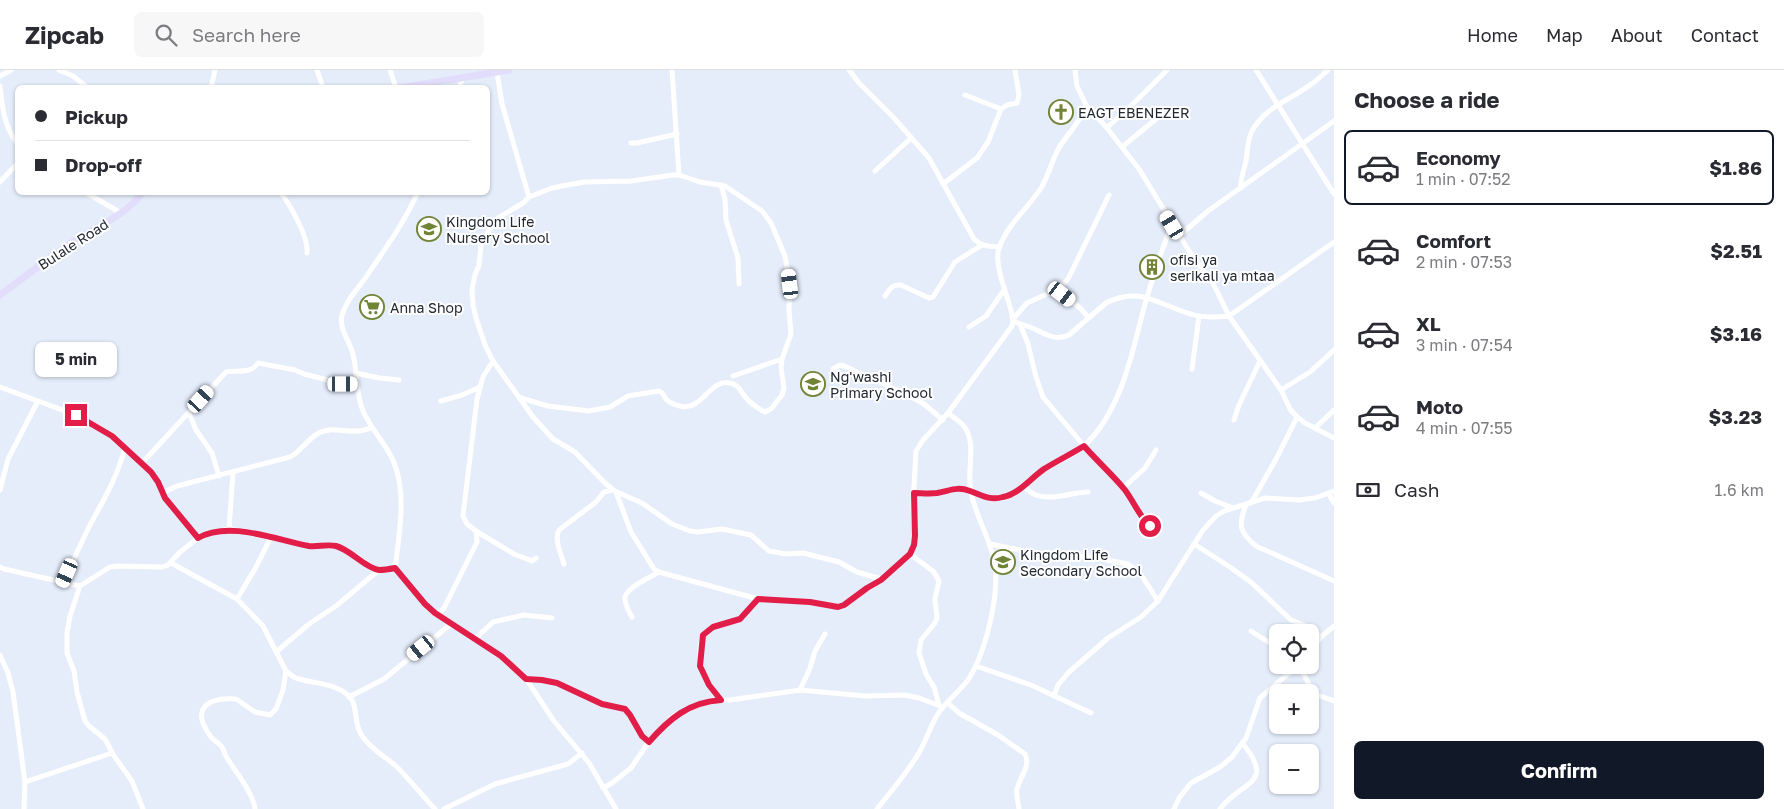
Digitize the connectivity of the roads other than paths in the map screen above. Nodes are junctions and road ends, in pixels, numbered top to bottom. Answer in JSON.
{"nodes":[{"id":1,"x":0,"y":70,"type":"edge"},
{"id":2,"x":11,"y":70,"type":"edge"},
{"id":3,"x":59,"y":70,"type":"edge"},
{"id":4,"x":215,"y":70,"type":"edge"},
{"id":5,"x":317,"y":70,"type":"edge"},
{"id":6,"x":390,"y":70,"type":"edge"},
{"id":7,"x":509,"y":70,"type":"edge"},
{"id":8,"x":672,"y":70,"type":"edge"},
{"id":9,"x":849,"y":70,"type":"edge"},
{"id":10,"x":1015,"y":70,"type":"edge"},
{"id":11,"x":1075,"y":70,"type":"edge"},
{"id":12,"x":1167,"y":70,"type":"edge"},
{"id":13,"x":1256,"y":70,"type":"edge"},
{"id":14,"x":1328,"y":70,"type":"edge"},
{"id":15,"x":497,"y":72,"type":"junction"},
{"id":16,"x":474,"y":73,"type":"edge"},
{"id":17,"x":0,"y":77,"type":"edge"},
{"id":18,"x":463,"y":77,"type":"junction"},
{"id":19,"x":84,"y":85,"type":"edge"},
{"id":20,"x":212,"y":85,"type":"edge"},
{"id":21,"x":322,"y":85,"type":"edge"},
{"id":22,"x":395,"y":85,"type":"edge"},
{"id":23,"x":417,"y":85,"type":"edge"},
{"id":24,"x":460,"y":85,"type":"edge"},
{"id":25,"x":0,"y":86,"type":"edge"},
{"id":26,"x":965,"y":95,"type":"dead end"},
{"id":27,"x":1086,"y":104,"type":"junction"},
{"id":28,"x":1278,"y":104,"type":"junction"},
{"id":29,"x":1001,"y":109,"type":"junction"},
{"id":30,"x":1156,"y":119,"type":"dead end"},
{"id":31,"x":1334,"y":121,"type":"edge"},
{"id":32,"x":1107,"y":128,"type":"junction"},
{"id":33,"x":677,"y":134,"type":"junction"},
{"id":34,"x":15,"y":139,"type":"edge"},
{"id":35,"x":910,"y":139,"type":"junction"},
{"id":36,"x":631,"y":143,"type":"dead end"},
{"id":37,"x":1302,"y":143,"type":"junction"},
{"id":38,"x":1122,"y":147,"type":"junction"},
{"id":39,"x":15,"y":166,"type":"edge"},
{"id":40,"x":875,"y":171,"type":"dead end"},
{"id":41,"x":679,"y":175,"type":"junction"},
{"id":42,"x":0,"y":182,"type":"edge"},
{"id":43,"x":943,"y":184,"type":"junction"},
{"id":44,"x":720,"y":185,"type":"junction"},
{"id":45,"x":1240,"y":188,"type":"junction"},
{"id":46,"x":1334,"y":194,"type":"edge"},
{"id":47,"x":90,"y":195,"type":"edge"},
{"id":48,"x":141,"y":195,"type":"edge"},
{"id":49,"x":282,"y":195,"type":"edge"},
{"id":50,"x":416,"y":195,"type":"edge"},
{"id":51,"x":1109,"y":195,"type":"dead end"},
{"id":52,"x":529,"y":197,"type":"junction"},
{"id":53,"x":122,"y":214,"type":"junction"},
{"id":54,"x":1172,"y":225,"type":"junction"},
{"id":55,"x":1179,"y":236,"type":"junction"},
{"id":56,"x":1334,"y":242,"type":"edge"},
{"id":57,"x":982,"y":245,"type":"junction"},
{"id":58,"x":1000,"y":247,"type":"junction"},
{"id":59,"x":307,"y":253,"type":"dead end"},
{"id":60,"x":738,"y":284,"type":"dead end"},
{"id":61,"x":1058,"y":289,"type":"junction"},
{"id":62,"x":1004,"y":290,"type":"junction"},
{"id":63,"x":0,"y":295,"type":"edge"},
{"id":64,"x":885,"y":296,"type":"dead end"},
{"id":65,"x":1148,"y":297,"type":"junction"},
{"id":66,"x":1199,"y":316,"type":"junction"},
{"id":67,"x":1229,"y":316,"type":"junction"},
{"id":68,"x":1088,"y":317,"type":"junction"},
{"id":69,"x":1014,"y":320,"type":"junction"},
{"id":70,"x":1020,"y":324,"type":"junction"},
{"id":71,"x":970,"y":327,"type":"dead end"},
{"id":72,"x":1334,"y":350,"type":"edge"},
{"id":73,"x":782,"y":360,"type":"junction"},
{"id":74,"x":493,"y":361,"type":"junction"},
{"id":75,"x":1260,"y":361,"type":"junction"},
{"id":76,"x":833,"y":369,"type":"dead end"},
{"id":77,"x":1192,"y":369,"type":"dead end"},
{"id":78,"x":356,"y":373,"type":"junction"},
{"id":79,"x":733,"y":376,"type":"dead end"},
{"id":80,"x":399,"y":380,"type":"dead end"},
{"id":81,"x":357,"y":384,"type":"junction"},
{"id":82,"x":0,"y":387,"type":"edge"},
{"id":83,"x":480,"y":387,"type":"junction"},
{"id":84,"x":1281,"y":390,"type":"junction"},
{"id":85,"x":521,"y":398,"type":"junction"},
{"id":86,"x":38,"y":400,"type":"junction"},
{"id":87,"x":442,"y":401,"type":"dead end"},
{"id":88,"x":1334,"y":410,"type":"edge"},
{"id":89,"x":189,"y":413,"type":"junction"},
{"id":90,"x":948,"y":413,"type":"junction"},
{"id":91,"x":1297,"y":418,"type":"junction"},
{"id":92,"x":943,"y":420,"type":"junction"},
{"id":93,"x":1234,"y":420,"type":"dead end"},
{"id":94,"x":372,"y":428,"type":"junction"},
{"id":95,"x":1315,"y":428,"type":"junction"},
{"id":96,"x":1334,"y":438,"type":"edge"},
{"id":97,"x":1084,"y":446,"type":"junction"},
{"id":98,"x":125,"y":447,"type":"junction"},
{"id":99,"x":1156,"y":450,"type":"dead end"},
{"id":100,"x":142,"y":463,"type":"junction"},
{"id":101,"x":234,"y":473,"type":"junction"},
{"id":102,"x":219,"y":476,"type":"junction"},
{"id":103,"x":606,"y":484,"type":"junction"},
{"id":104,"x":0,"y":487,"type":"edge"},
{"id":105,"x":1023,"y":487,"type":"junction"},
{"id":106,"x":1123,"y":488,"type":"junction"},
{"id":107,"x":615,"y":491,"type":"junction"},
{"id":108,"x":970,"y":491,"type":"junction"},
{"id":109,"x":604,"y":492,"type":"junction"},
{"id":110,"x":1088,"y":492,"type":"dead end"},
{"id":111,"x":1332,"y":492,"type":"edge"},
{"id":112,"x":162,"y":493,"type":"junction"},
{"id":113,"x":914,"y":493,"type":"junction"},
{"id":114,"x":1201,"y":493,"type":"dead end"},
{"id":115,"x":1334,"y":503,"type":"edge"},
{"id":116,"x":1248,"y":504,"type":"junction"},
{"id":117,"x":1233,"y":508,"type":"junction"},
{"id":118,"x":1150,"y":526,"type":"dead end"},
{"id":119,"x":229,"y":529,"type":"junction"},
{"id":120,"x":476,"y":531,"type":"junction"},
{"id":121,"x":198,"y":538,"type":"junction"},
{"id":122,"x":271,"y":538,"type":"junction"},
{"id":123,"x":990,"y":544,"type":"junction"},
{"id":124,"x":1194,"y":544,"type":"junction"},
{"id":125,"x":910,"y":554,"type":"junction"},
{"id":126,"x":536,"y":558,"type":"dead end"},
{"id":127,"x":171,"y":563,"type":"junction"},
{"id":128,"x":564,"y":564,"type":"dead end"},
{"id":129,"x":0,"y":567,"type":"edge"},
{"id":130,"x":395,"y":568,"type":"junction"},
{"id":131,"x":379,"y":570,"type":"junction"},
{"id":132,"x":659,"y":572,"type":"junction"},
{"id":133,"x":881,"y":580,"type":"junction"},
{"id":134,"x":1334,"y":581,"type":"edge"},
{"id":135,"x":63,"y":583,"type":"junction"},
{"id":136,"x":80,"y":586,"type":"junction"},
{"id":137,"x":237,"y":598,"type":"junction"},
{"id":138,"x":758,"y":599,"type":"junction"},
{"id":139,"x":1158,"y":601,"type":"junction"},
{"id":140,"x":435,"y":613,"type":"junction"},
{"id":141,"x":632,"y":617,"type":"dead end"},
{"id":142,"x":552,"y":618,"type":"dead end"},
{"id":143,"x":451,"y":624,"type":"junction"},
{"id":144,"x":1334,"y":626,"type":"edge"},
{"id":145,"x":1251,"y":631,"type":"dead end"},
{"id":146,"x":825,"y":634,"type":"dead end"},
{"id":147,"x":1321,"y":637,"type":"junction"},
{"id":148,"x":475,"y":639,"type":"junction"},
{"id":149,"x":1319,"y":640,"type":"edge"},
{"id":150,"x":1269,"y":642,"type":"edge"},
{"id":151,"x":276,"y":652,"type":"junction"},
{"id":152,"x":0,"y":658,"type":"edge"},
{"id":153,"x":976,"y":666,"type":"junction"},
{"id":154,"x":286,"y":671,"type":"junction"},
{"id":155,"x":1288,"y":674,"type":"edge"},
{"id":156,"x":1304,"y":674,"type":"edge"},
{"id":157,"x":526,"y":679,"type":"junction"},
{"id":158,"x":800,"y":690,"type":"junction"},
{"id":159,"x":1054,"y":696,"type":"junction"},
{"id":160,"x":350,"y":697,"type":"junction"},
{"id":161,"x":721,"y":700,"type":"junction"},
{"id":162,"x":1334,"y":701,"type":"edge"},
{"id":163,"x":948,"y":704,"type":"junction"},
{"id":164,"x":941,"y":706,"type":"junction"},
{"id":165,"x":1091,"y":713,"type":"dead end"},
{"id":166,"x":649,"y":742,"type":"junction"},
{"id":167,"x":1243,"y":744,"type":"junction"},
{"id":168,"x":582,"y":753,"type":"junction"},
{"id":169,"x":113,"y":754,"type":"junction"},
{"id":170,"x":25,"y":782,"type":"junction"},
{"id":171,"x":603,"y":788,"type":"junction"},
{"id":172,"x":24,"y":809,"type":"edge"},
{"id":173,"x":143,"y":809,"type":"edge"},
{"id":174,"x":255,"y":809,"type":"edge"},
{"id":175,"x":434,"y":809,"type":"edge"},
{"id":176,"x":444,"y":809,"type":"edge"},
{"id":177,"x":616,"y":809,"type":"edge"},
{"id":178,"x":877,"y":809,"type":"edge"},
{"id":179,"x":1019,"y":809,"type":"edge"},
{"id":180,"x":1174,"y":809,"type":"edge"},
{"id":181,"x":1220,"y":809,"type":"edge"}],
"edges":[{"from":1,"to":17,"type":"street"},
{"from":2,"to":17,"type":"street"},
{"from":3,"to":19,"type":"street"},
{"from":4,"to":20,"type":"street"},
{"from":5,"to":21,"type":"street"},
{"from":6,"to":22,"type":"street"},
{"from":7,"to":15,"type":"street"},
{"from":8,"to":33,"type":"street"},
{"from":9,"to":35,"type":"street"},
{"from":10,"to":29,"type":"street"},
{"from":11,"to":27,"type":"street"},
{"from":12,"to":32,"type":"street"},
{"from":13,"to":28,"type":"street"},
{"from":14,"to":28,"type":"street"},
{"from":15,"to":16,"type":"street"},
{"from":15,"to":52,"type":"street"},
{"from":16,"to":18,"type":"street"},
{"from":18,"to":23,"type":"street"},
{"from":18,"to":24,"type":"street"},
{"from":25,"to":34,"type":"street"},
{"from":26,"to":29,"type":"street"},
{"from":27,"to":32,"type":"street"},
{"from":27,"to":58,"type":"street"},
{"from":28,"to":37,"type":"street"},
{"from":28,"to":45,"type":"street"},
{"from":29,"to":43,"type":"street"},
{"from":30,"to":38,"type":"street"},
{"from":31,"to":37,"type":"street"},
{"from":32,"to":38,"type":"street"},
{"from":33,"to":36,"type":"street"},
{"from":33,"to":41,"type":"street"},
{"from":35,"to":40,"type":"street"},
{"from":35,"to":43,"type":"street"},
{"from":37,"to":45,"type":"street"},
{"from":37,"to":46,"type":"street"},
{"from":38,"to":54,"type":"street"},
{"from":39,"to":42,"type":"street"},
{"from":41,"to":44,"type":"street"},
{"from":41,"to":52,"type":"street"},
{"from":43,"to":57,"type":"street"},
{"from":44,"to":60,"type":"street"},
{"from":44,"to":73,"type":"street"},
{"from":45,"to":55,"type":"street"},
{"from":47,"to":53,"type":"street"},
{"from":48,"to":53,"type":"street","name":"Bulale Road"},
{"from":49,"to":59,"type":"street"},
{"from":50,"to":78,"type":"street"},
{"from":51,"to":61,"type":"street"},
{"from":52,"to":74,"type":"street"},
{"from":53,"to":63,"type":"street","name":"Bulale Road"},
{"from":54,"to":55,"type":"street"},
{"from":54,"to":65,"type":"street"},
{"from":55,"to":67,"type":"street"},
{"from":56,"to":67,"type":"street"},
{"from":57,"to":58,"type":"street"},
{"from":57,"to":64,"type":"street"},
{"from":58,"to":62,"type":"street"},
{"from":61,"to":68,"type":"street"},
{"from":61,"to":69,"type":"street"},
{"from":62,"to":69,"type":"street"},
{"from":62,"to":71,"type":"street"},
{"from":65,"to":66,"type":"street"},
{"from":65,"to":68,"type":"street"},
{"from":65,"to":97,"type":"street"},
{"from":66,"to":67,"type":"street"},
{"from":66,"to":77,"type":"street"},
{"from":67,"to":75,"type":"street"},
{"from":68,"to":70,"type":"street"},
{"from":69,"to":70,"type":"street"},
{"from":69,"to":90,"type":"street"},
{"from":70,"to":97,"type":"street"},
{"from":72,"to":84,"type":"street"},
{"from":73,"to":79,"type":"street"},
{"from":73,"to":85,"type":"street"},
{"from":74,"to":83,"type":"street"},
{"from":74,"to":85,"type":"street"},
{"from":75,"to":84,"type":"street"},
{"from":75,"to":93,"type":"street"},
{"from":76,"to":92,"type":"street"},
{"from":78,"to":80,"type":"street"},
{"from":78,"to":81,"type":"street"},
{"from":81,"to":89,"type":"street"},
{"from":81,"to":94,"type":"street"},
{"from":82,"to":86,"type":"street"},
{"from":83,"to":87,"type":"street"},
{"from":83,"to":120,"type":"street"},
{"from":84,"to":91,"type":"street"},
{"from":85,"to":103,"type":"street"},
{"from":86,"to":98,"type":"street"},
{"from":86,"to":104,"type":"street"},
{"from":88,"to":95,"type":"street"},
{"from":89,"to":100,"type":"street"},
{"from":89,"to":102,"type":"street"},
{"from":90,"to":92,"type":"street"},
{"from":90,"to":108,"type":"street"},
{"from":91,"to":95,"type":"street"},
{"from":91,"to":116,"type":"street"},
{"from":92,"to":113,"type":"street"},
{"from":94,"to":101,"type":"street"},
{"from":94,"to":130,"type":"street"},
{"from":95,"to":96,"type":"street"},
{"from":97,"to":105,"type":"street"},
{"from":97,"to":106,"type":"street"},
{"from":98,"to":100,"type":"street"},
{"from":98,"to":135,"type":"street"},
{"from":99,"to":106,"type":"street"},
{"from":100,"to":112,"type":"street"},
{"from":101,"to":102,"type":"street"},
{"from":101,"to":119,"type":"street"},
{"from":102,"to":112,"type":"street"},
{"from":103,"to":107,"type":"street"},
{"from":103,"to":109,"type":"street"},
{"from":105,"to":108,"type":"street"},
{"from":105,"to":110,"type":"street"},
{"from":106,"to":118,"type":"street"},
{"from":107,"to":109,"type":"street"},
{"from":107,"to":132,"type":"street"},
{"from":107,"to":133,"type":"street"},
{"from":108,"to":113,"type":"street"},
{"from":108,"to":123,"type":"street"},
{"from":109,"to":128,"type":"street"},
{"from":111,"to":115,"type":"street"},
{"from":111,"to":116,"type":"street"},
{"from":112,"to":121,"type":"street"},
{"from":113,"to":125,"type":"street"},
{"from":114,"to":117,"type":"street"},
{"from":116,"to":117,"type":"street"},
{"from":116,"to":134,"type":"street"},
{"from":117,"to":124,"type":"street"},
{"from":119,"to":121,"type":"street"},
{"from":119,"to":122,"type":"street"},
{"from":120,"to":126,"type":"street"},
{"from":120,"to":140,"type":"street"},
{"from":121,"to":127,"type":"street"},
{"from":122,"to":131,"type":"street"},
{"from":122,"to":137,"type":"street"},
{"from":123,"to":139,"type":"street"},
{"from":123,"to":153,"type":"street"},
{"from":124,"to":139,"type":"street"},
{"from":124,"to":147,"type":"street"},
{"from":125,"to":133,"type":"street"},
{"from":125,"to":164,"type":"street"},
{"from":127,"to":136,"type":"street"},
{"from":127,"to":137,"type":"street"},
{"from":129,"to":135,"type":"street"},
{"from":130,"to":131,"type":"street"},
{"from":130,"to":140,"type":"street"},
{"from":131,"to":151,"type":"street"},
{"from":132,"to":138,"type":"street"},
{"from":132,"to":141,"type":"street"},
{"from":133,"to":138,"type":"street"},
{"from":135,"to":136,"type":"street"},
{"from":136,"to":169,"type":"street"},
{"from":137,"to":151,"type":"street"},
{"from":138,"to":161,"type":"street"},
{"from":139,"to":159,"type":"street"},
{"from":140,"to":143,"type":"street"},
{"from":142,"to":148,"type":"street"},
{"from":143,"to":148,"type":"street"},
{"from":143,"to":160,"type":"street"},
{"from":144,"to":147,"type":"street"},
{"from":145,"to":150,"type":"street"},
{"from":146,"to":158,"type":"street"},
{"from":147,"to":149,"type":"street"},
{"from":148,"to":157,"type":"street"},
{"from":151,"to":154,"type":"street"},
{"from":152,"to":170,"type":"street"},
{"from":153,"to":159,"type":"street"},
{"from":153,"to":163,"type":"street"},
{"from":154,"to":160,"type":"street"},
{"from":154,"to":174,"type":"street"},
{"from":155,"to":167,"type":"street"},
{"from":156,"to":162,"type":"street"},
{"from":157,"to":166,"type":"street"},
{"from":157,"to":168,"type":"street"},
{"from":158,"to":161,"type":"street"},
{"from":158,"to":164,"type":"street"},
{"from":159,"to":165,"type":"street"},
{"from":160,"to":175,"type":"street"},
{"from":161,"to":166,"type":"street"},
{"from":163,"to":164,"type":"street"},
{"from":163,"to":179,"type":"street"},
{"from":164,"to":178,"type":"street"},
{"from":166,"to":171,"type":"street"},
{"from":167,"to":180,"type":"street"},
{"from":167,"to":181,"type":"street"},
{"from":168,"to":171,"type":"street"},
{"from":168,"to":176,"type":"street"},
{"from":169,"to":170,"type":"street"},
{"from":169,"to":173,"type":"street"},
{"from":170,"to":172,"type":"street"},
{"from":171,"to":177,"type":"street"}]}
